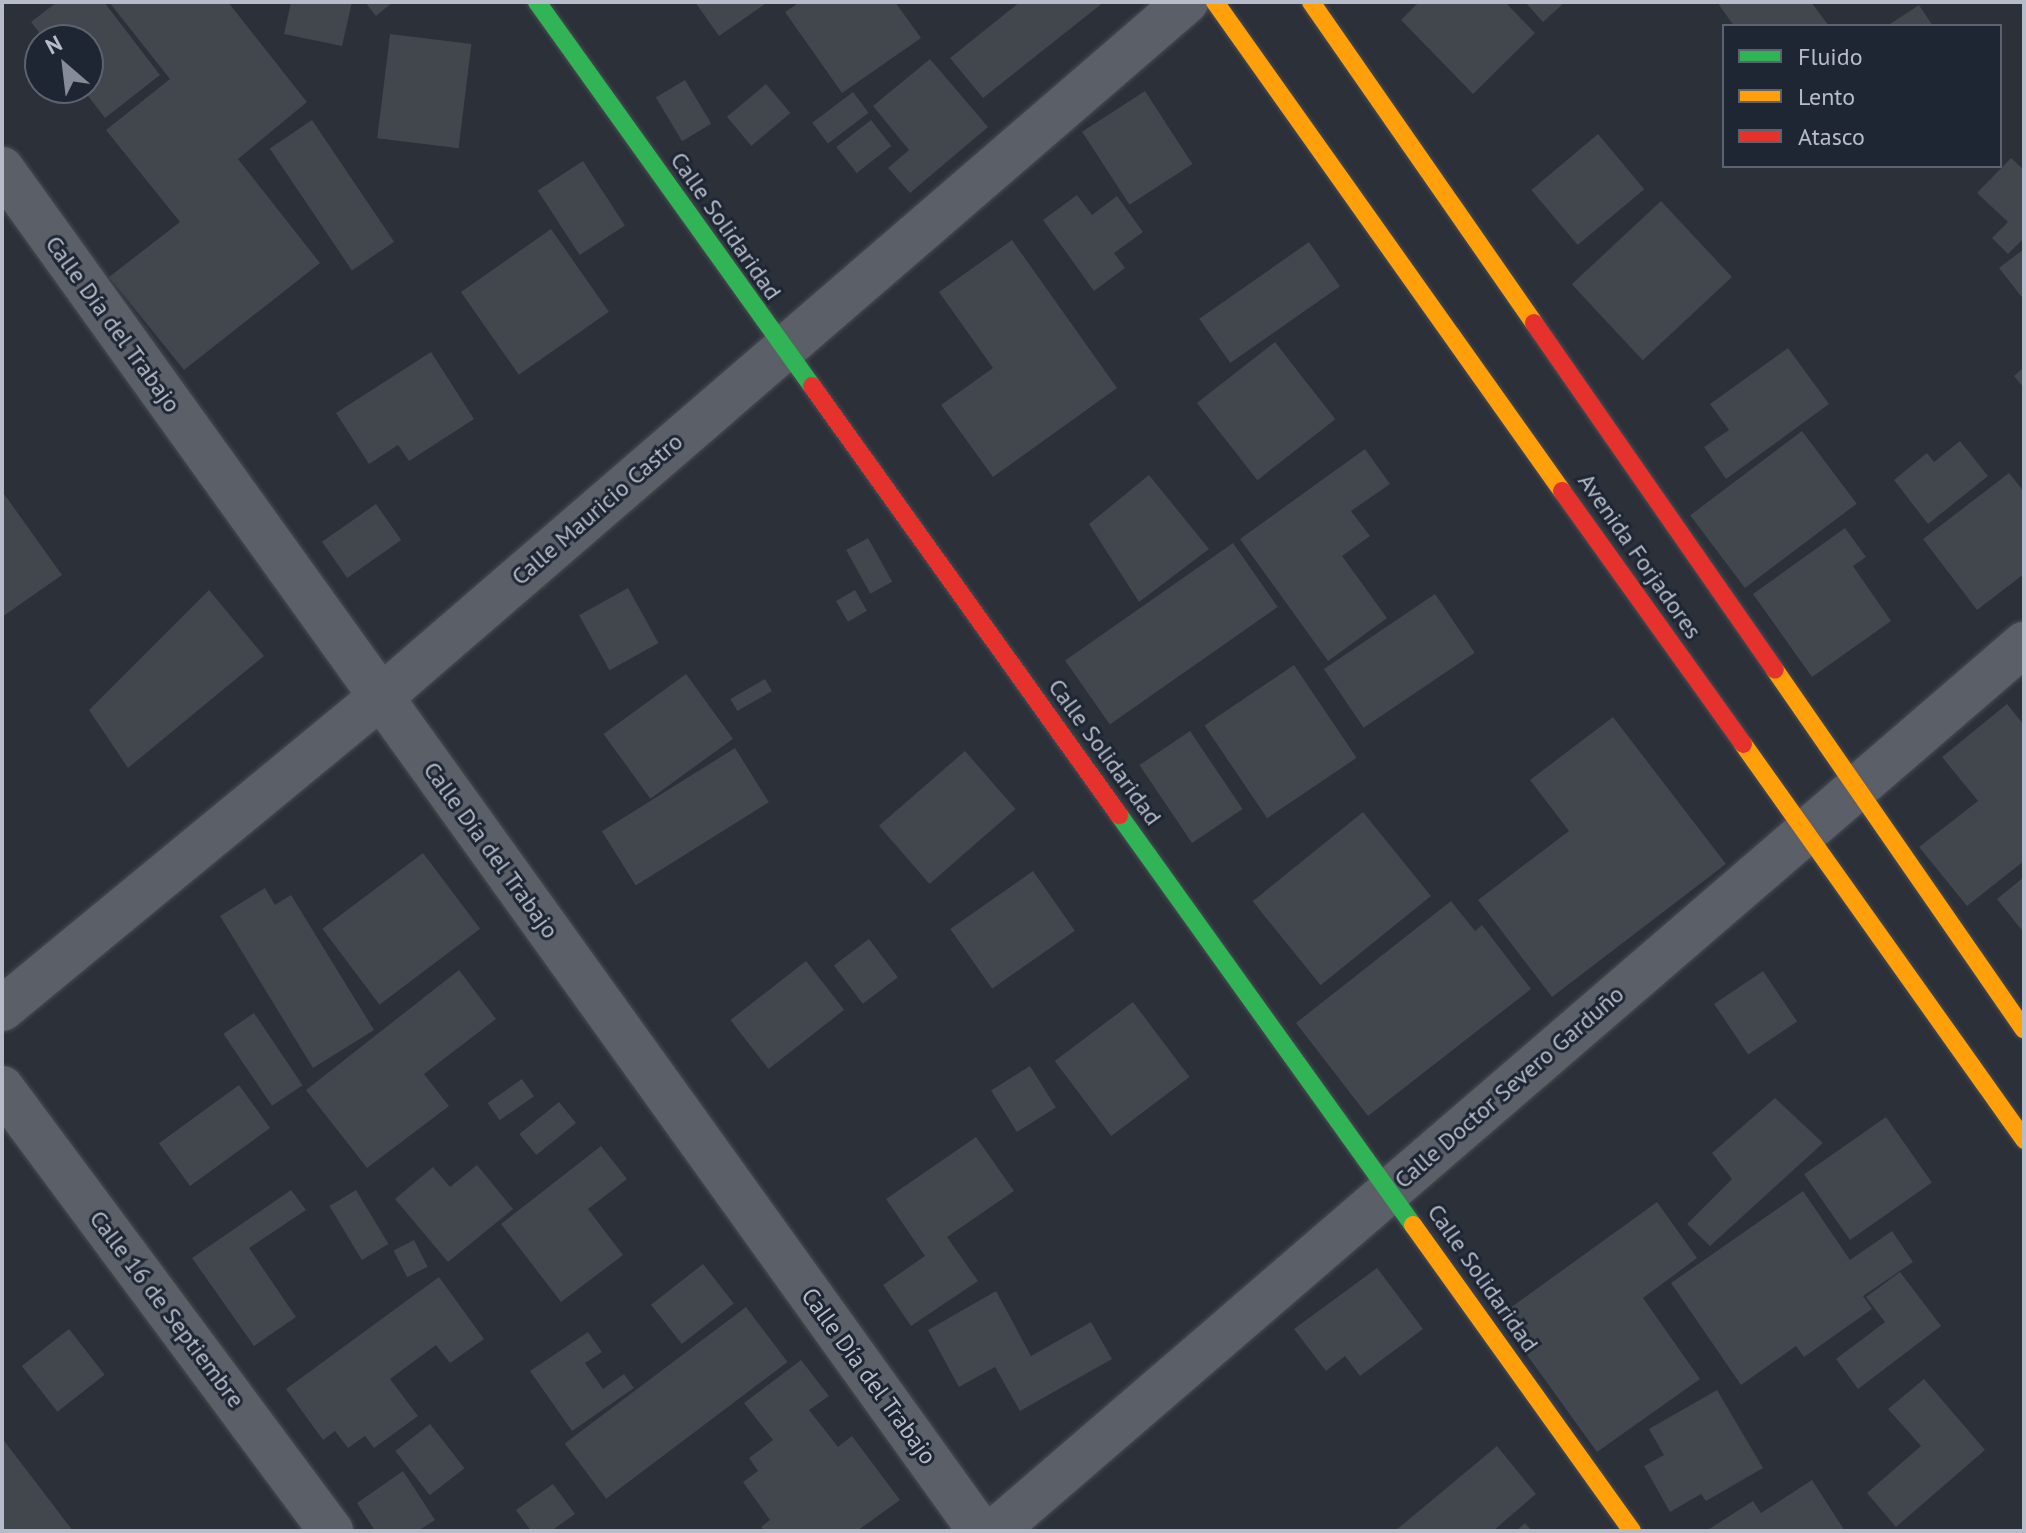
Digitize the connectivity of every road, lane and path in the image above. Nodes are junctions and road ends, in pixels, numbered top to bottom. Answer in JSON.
{"nodes":[{"id":1,"x":537,"y":2,"type":"edge"},
{"id":2,"x":1186,"y":2,"type":"edge"},
{"id":3,"x":1215,"y":2,"type":"edge"},
{"id":4,"x":1311,"y":2,"type":"edge"},
{"id":5,"x":2,"y":169,"type":"edge"},
{"id":6,"x":783,"y":347,"type":"junction"},
{"id":7,"x":2024,"y":644,"type":"edge"},
{"id":8,"x":381,"y":697,"type":"junction"},
{"id":9,"x":1855,"y":789,"type":"junction"},
{"id":10,"x":1806,"y":831,"type":"junction"},
{"id":11,"x":2,"y":1009,"type":"edge"},
{"id":12,"x":2024,"y":1029,"type":"edge"},
{"id":13,"x":2,"y":1088,"type":"edge"},
{"id":14,"x":2024,"y":1140,"type":"edge"},
{"id":15,"x":1391,"y":1189,"type":"junction"},
{"id":16,"x":331,"y":1531,"type":"edge"},
{"id":17,"x":980,"y":1531,"type":"edge"},
{"id":18,"x":995,"y":1531,"type":"edge"},
{"id":19,"x":1632,"y":1531,"type":"edge"}],
"edges":[{"from":1,"to":6,"type":"main road","name":"Calle Solidaridad"},
{"from":2,"to":6,"type":"street","name":"Calle Mauricio Castro"},
{"from":3,"to":10,"type":"main road","name":"Avenida Forjadores"},
{"from":4,"to":9,"type":"main road","name":"Avenida Forjadores"},
{"from":5,"to":8,"type":"street","name":"Calle Día del Trabajo"},
{"from":6,"to":8,"type":"street","name":"Calle Mauricio Castro"},
{"from":6,"to":15,"type":"main road","name":"Calle Solidaridad"},
{"from":7,"to":9,"type":"street","name":"Calle Doctor Severo Garduño"},
{"from":8,"to":11,"type":"street","name":"Calle Mauricio Castro"},
{"from":8,"to":17,"type":"street","name":"Calle Día del Trabajo"},
{"from":9,"to":10,"type":"street","name":"Calle Doctor Severo Garduño"},
{"from":9,"to":12,"type":"main road","name":"Avenida Forjadores"},
{"from":10,"to":14,"type":"main road","name":"Avenida Forjadores"},
{"from":10,"to":15,"type":"street","name":"Calle Doctor Severo Garduño"},
{"from":13,"to":16,"type":"street","name":"Calle 16 de Septiembre"},
{"from":15,"to":18,"type":"street","name":"Calle Doctor Severo Garduño"},
{"from":15,"to":19,"type":"main road","name":"Calle Solidaridad"}]}
